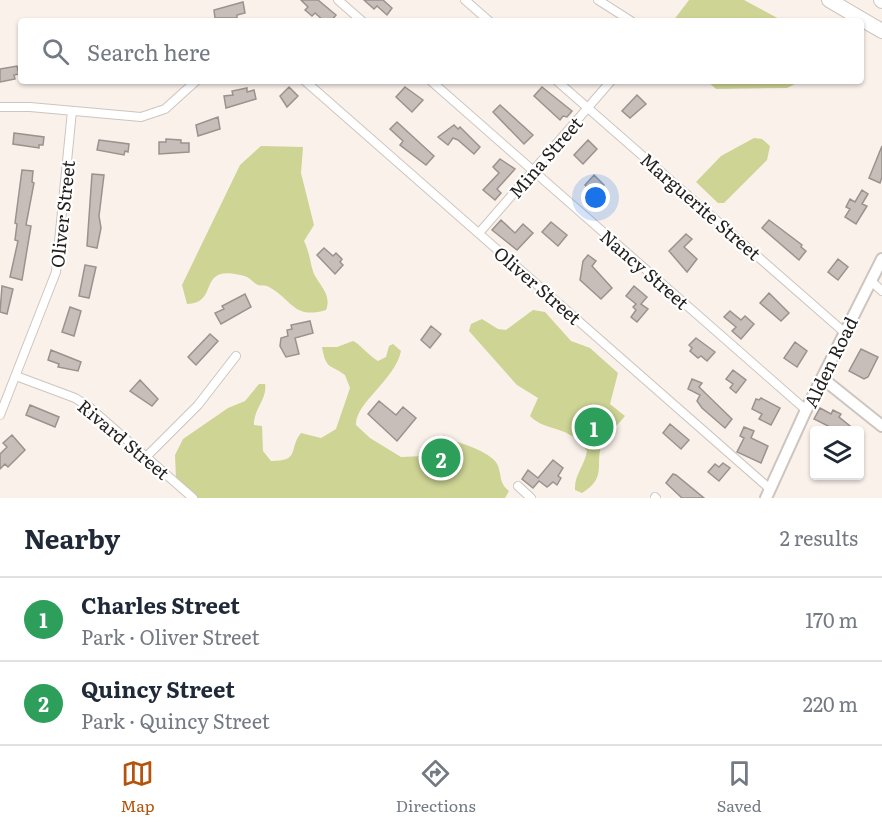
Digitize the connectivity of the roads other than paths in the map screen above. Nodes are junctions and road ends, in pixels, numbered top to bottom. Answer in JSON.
{"nodes":[{"id":1,"x":338,"y":0,"type":"edge"},
{"id":2,"x":465,"y":0,"type":"edge"},
{"id":3,"x":598,"y":0,"type":"edge"},
{"id":4,"x":829,"y":0,"type":"edge"},
{"id":5,"x":359,"y":18,"type":"edge"},
{"id":6,"x":486,"y":18,"type":"edge"},
{"id":7,"x":627,"y":18,"type":"edge"},
{"id":8,"x":860,"y":18,"type":"edge"},
{"id":9,"x":864,"y":20,"type":"edge"},
{"id":10,"x":882,"y":31,"type":"edge"},
{"id":11,"x":193,"y":84,"type":"edge"},
{"id":12,"x":308,"y":84,"type":"edge"},
{"id":13,"x":434,"y":84,"type":"edge"},
{"id":14,"x":560,"y":84,"type":"edge"},
{"id":15,"x":608,"y":84,"type":"edge"},
{"id":16,"x":0,"y":107,"type":"edge"},
{"id":17,"x":588,"y":108,"type":"junction"},
{"id":18,"x":72,"y":111,"type":"junction"},
{"id":19,"x":533,"y":171,"type":"junction"},
{"id":20,"x":479,"y":233,"type":"junction"},
{"id":21,"x":882,"y":259,"type":"edge"},
{"id":22,"x":871,"y":281,"type":"junction"},
{"id":23,"x":882,"y":291,"type":"edge"},
{"id":24,"x":844,"y":332,"type":"junction"},
{"id":25,"x":236,"y":356,"type":"dead end"},
{"id":26,"x":16,"y":376,"type":"junction"},
{"id":27,"x":822,"y":378,"type":"junction"},
{"id":28,"x":806,"y":410,"type":"junction"},
{"id":29,"x":0,"y":415,"type":"edge"},
{"id":30,"x":882,"y":426,"type":"edge"},
{"id":31,"x":146,"y":457,"type":"junction"},
{"id":32,"x":518,"y":486,"type":"dead end"},
{"id":33,"x":768,"y":494,"type":"edge"},
{"id":34,"x":193,"y":498,"type":"edge"},
{"id":35,"x":531,"y":498,"type":"edge"}],
"edges":[{"from":1,"to":5,"type":"street"},
{"from":2,"to":6,"type":"street"},
{"from":3,"to":7,"type":"street"},
{"from":4,"to":8,"type":"highway"},
{"from":9,"to":10,"type":"highway"},
{"from":11,"to":18,"type":"street"},
{"from":12,"to":20,"type":"street","name":"Oliver Street"},
{"from":13,"to":19,"type":"street","name":"Nancy Street"},
{"from":14,"to":17,"type":"street","name":"Marguerite Street"},
{"from":15,"to":17,"type":"street","name":"Mina Street"},
{"from":16,"to":18,"type":"street"},
{"from":17,"to":19,"type":"street","name":"Mina Street"},
{"from":17,"to":24,"type":"street","name":"Marguerite Street"},
{"from":18,"to":26,"type":"street","name":"Oliver Street"},
{"from":19,"to":20,"type":"street","name":"Mina Street"},
{"from":19,"to":28,"type":"street","name":"Nancy Street"},
{"from":20,"to":33,"type":"street","name":"Oliver Street"},
{"from":21,"to":22,"type":"main road","name":"Alden Road"},
{"from":22,"to":23,"type":"street"},
{"from":22,"to":24,"type":"main road","name":"Alden Road"},
{"from":24,"to":27,"type":"main road","name":"Alden Road"},
{"from":25,"to":31,"type":"street"},
{"from":26,"to":29,"type":"street","name":"Oliver Street"},
{"from":26,"to":31,"type":"street","name":"Rivard Street"},
{"from":27,"to":28,"type":"main road","name":"Alden Road"},
{"from":27,"to":30,"type":"main road"},
{"from":28,"to":33,"type":"main road","name":"Alden Road"},
{"from":31,"to":34,"type":"street","name":"Rivard Street"},
{"from":32,"to":35,"type":"street"}]}
